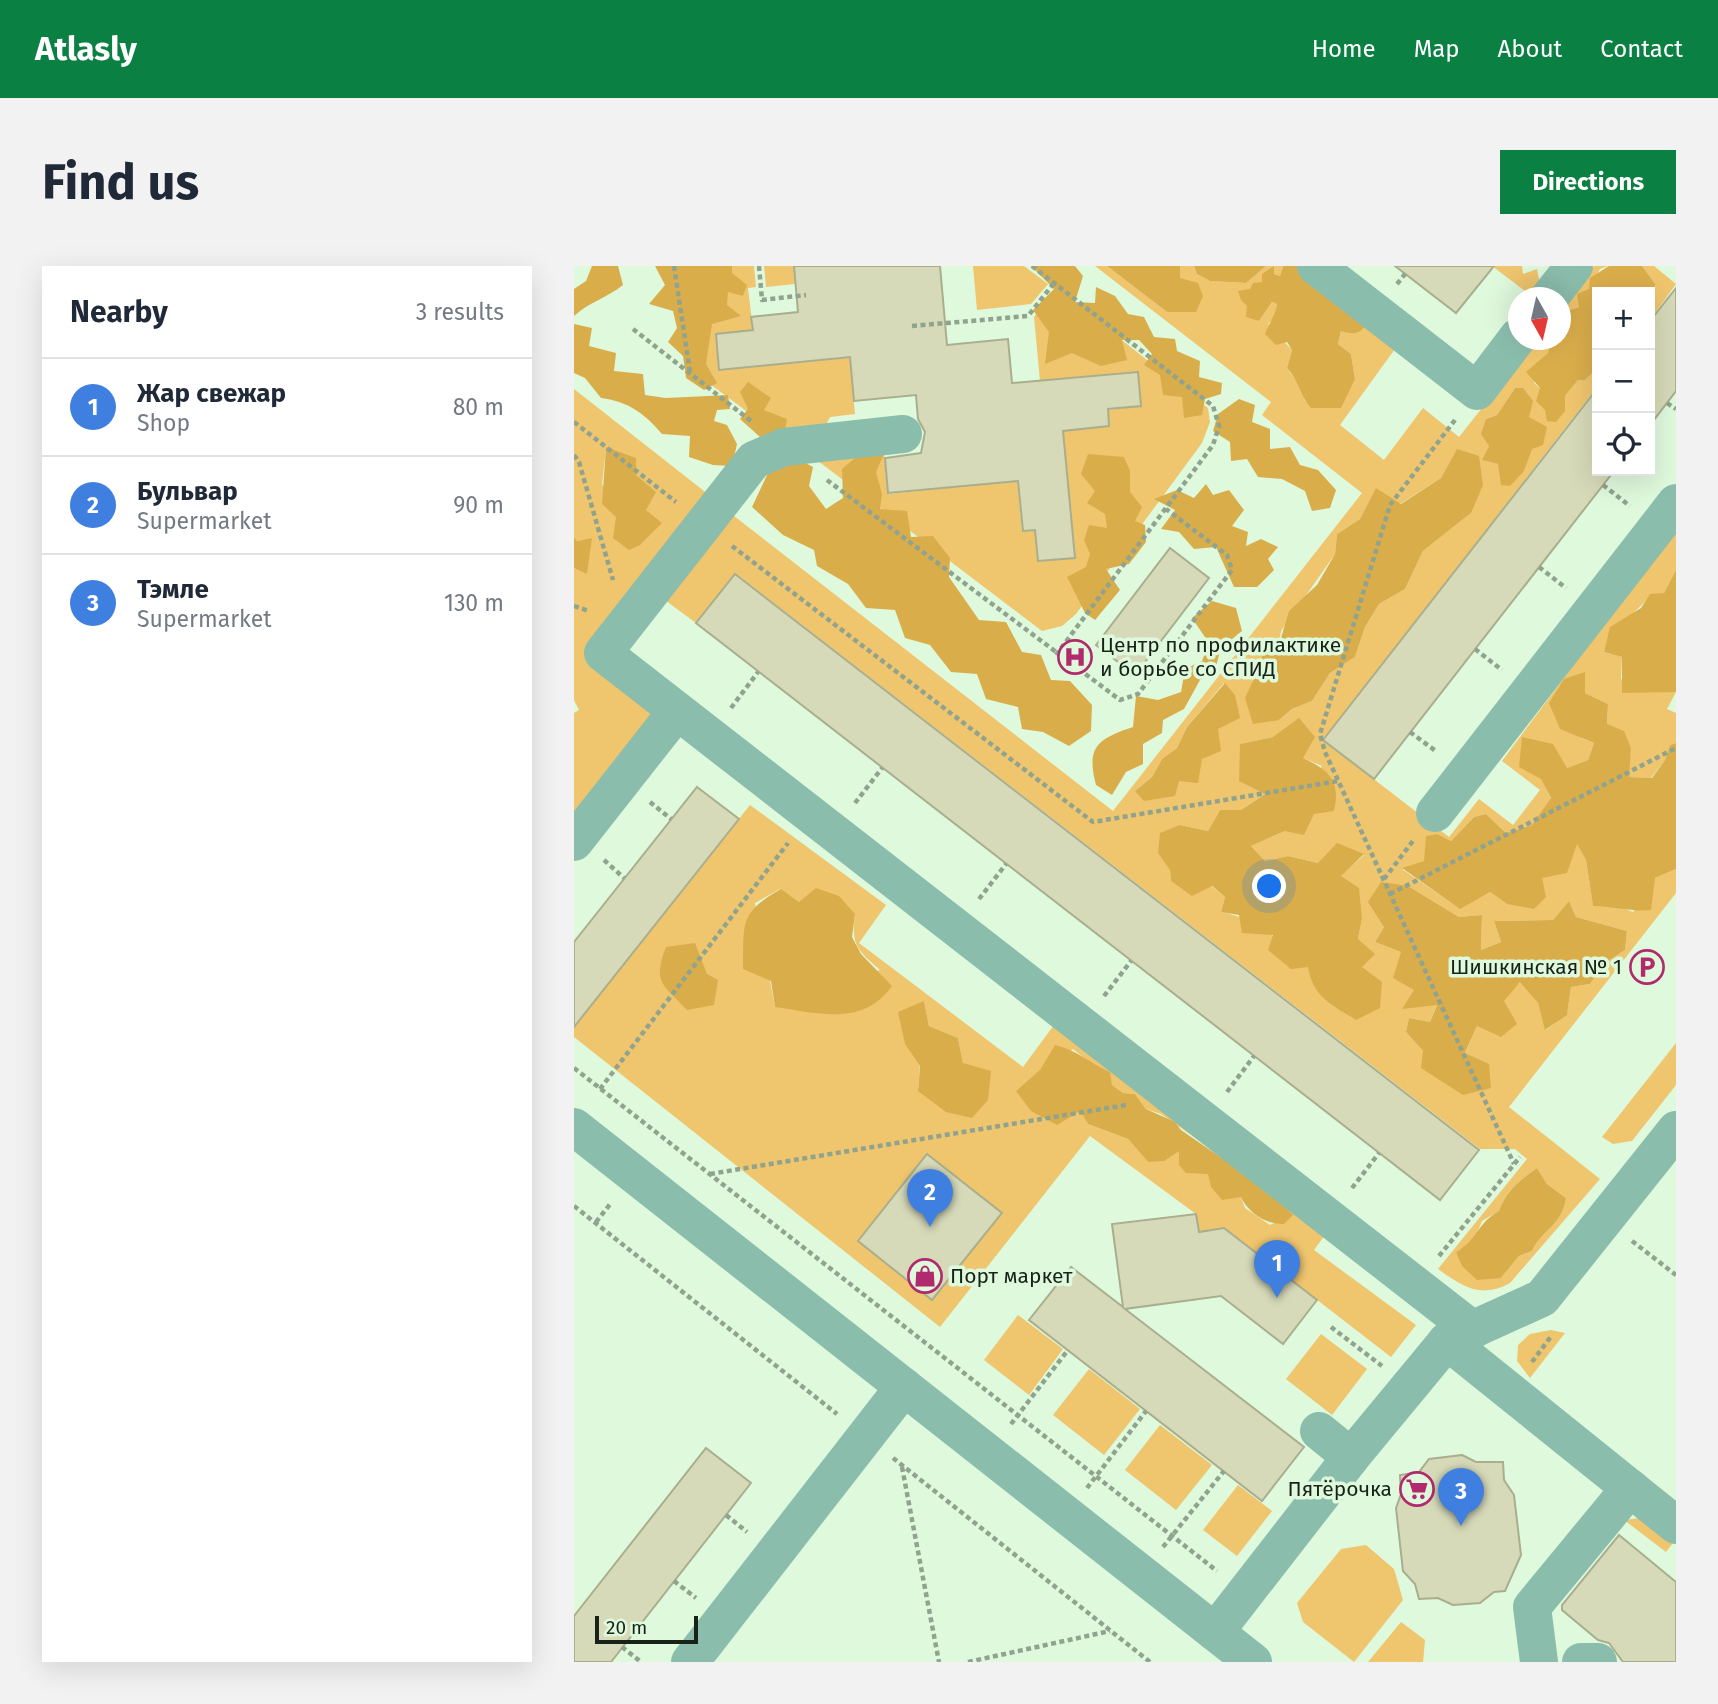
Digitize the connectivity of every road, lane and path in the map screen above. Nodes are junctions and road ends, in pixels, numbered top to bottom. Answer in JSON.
{"nodes":[{"id":1,"x":674,"y":266,"type":"edge"},
{"id":2,"x":759,"y":266,"type":"edge"},
{"id":3,"x":1032,"y":266,"type":"edge"},
{"id":4,"x":1316,"y":266,"type":"edge"},
{"id":5,"x":1574,"y":266,"type":"edge"},
{"id":6,"x":1054,"y":283,"type":"junction"},
{"id":7,"x":1558,"y":287,"type":"edge"},
{"id":8,"x":806,"y":295,"type":"dead end"},
{"id":9,"x":912,"y":326,"type":"dead end"},
{"id":10,"x":633,"y":328,"type":"dead end"},
{"id":11,"x":1508,"y":350,"type":"edge"},
{"id":12,"x":690,"y":373,"type":"junction"},
{"id":13,"x":1477,"y":391,"type":"junction"},
{"id":14,"x":1667,"y":402,"type":"dead end"},
{"id":15,"x":1676,"y":410,"type":"edge"},
{"id":16,"x":574,"y":422,"type":"edge"},
{"id":17,"x":903,"y":434,"type":"dead end"},
{"id":18,"x":784,"y":447,"type":"junction"},
{"id":19,"x":574,"y":455,"type":"edge"},
{"id":20,"x":1676,"y":503,"type":"edge"},
{"id":21,"x":1166,"y":509,"type":"junction"},
{"id":22,"x":704,"y":524,"type":"junction"},
{"id":23,"x":626,"y":624,"type":"junction"},
{"id":24,"x":1056,"y":655,"type":"junction"},
{"id":25,"x":758,"y":672,"type":"dead end"},
{"id":26,"x":677,"y":711,"type":"junction"},
{"id":27,"x":709,"y":736,"type":"junction"},
{"id":28,"x":1676,"y":748,"type":"edge"},
{"id":29,"x":882,"y":768,"type":"dead end"},
{"id":30,"x":1338,"y":781,"type":"junction"},
{"id":31,"x":1435,"y":813,"type":"joint"},
{"id":32,"x":822,"y":823,"type":"junction"},
{"id":33,"x":574,"y":842,"type":"edge"},
{"id":34,"x":1006,"y":864,"type":"dead end"},
{"id":35,"x":1383,"y":879,"type":"junction"},
{"id":36,"x":1390,"y":894,"type":"junction"},
{"id":37,"x":957,"y":928,"type":"junction"},
{"id":38,"x":1131,"y":961,"type":"dead end"},
{"id":39,"x":1082,"y":1025,"type":"junction"},
{"id":40,"x":1254,"y":1056,"type":"dead end"},
{"id":41,"x":574,"y":1068,"type":"edge"},
{"id":42,"x":600,"y":1089,"type":"junction"},
{"id":43,"x":1190,"y":1109,"type":"junction"},
{"id":44,"x":574,"y":1127,"type":"edge"},
{"id":45,"x":1676,"y":1130,"type":"edge"},
{"id":46,"x":1379,"y":1153,"type":"dead end"},
{"id":47,"x":1520,"y":1157,"type":"dead end"},
{"id":48,"x":1514,"y":1164,"type":"junction"},
{"id":49,"x":709,"y":1174,"type":"junction"},
{"id":50,"x":1330,"y":1217,"type":"junction"},
{"id":51,"x":1637,"y":1245,"type":"dead end"},
{"id":52,"x":1676,"y":1275,"type":"edge"},
{"id":53,"x":1416,"y":1284,"type":"junction"},
{"id":54,"x":1554,"y":1308,"type":"junction"},
{"id":55,"x":1331,"y":1327,"type":"dead end"},
{"id":56,"x":1460,"y":1336,"type":"junction"},
{"id":57,"x":1068,"y":1350,"type":"dead end"},
{"id":58,"x":1389,"y":1370,"type":"dead end"},
{"id":59,"x":904,"y":1387,"type":"junction"},
{"id":60,"x":1509,"y":1391,"type":"junction"},
{"id":61,"x":1146,"y":1411,"type":"dead end"},
{"id":62,"x":1018,"y":1415,"type":"junction"},
{"id":63,"x":1320,"y":1431,"type":"dead end"},
{"id":64,"x":989,"y":1454,"type":"junction"},
{"id":65,"x":1351,"y":1457,"type":"junction"},
{"id":66,"x":902,"y":1465,"type":"dead end"},
{"id":67,"x":1224,"y":1471,"type":"dead end"},
{"id":68,"x":1096,"y":1476,"type":"junction"},
{"id":69,"x":1630,"y":1488,"type":"junction"},
{"id":70,"x":1067,"y":1515,"type":"junction"},
{"id":71,"x":1676,"y":1525,"type":"edge"},
{"id":72,"x":1172,"y":1536,"type":"junction"},
{"id":73,"x":1142,"y":1574,"type":"junction"},
{"id":74,"x":1245,"y":1593,"type":"junction"},
{"id":75,"x":1111,"y":1630,"type":"dead end"},
{"id":76,"x":622,"y":1647,"type":"dead end"},
{"id":77,"x":1231,"y":1650,"type":"edge"},
{"id":78,"x":641,"y":1662,"type":"edge"},
{"id":79,"x":690,"y":1662,"type":"edge"},
{"id":80,"x":939,"y":1662,"type":"edge"},
{"id":81,"x":968,"y":1662,"type":"edge"},
{"id":82,"x":1539,"y":1662,"type":"edge"},
{"id":83,"x":1581,"y":1662,"type":"edge"},
{"id":84,"x":1598,"y":1662,"type":"edge"}],
"edges":[{"from":1,"to":12,"type":"path"},
{"from":2,"to":8,"type":"path"},
{"from":3,"to":6,"type":"path"},
{"from":4,"to":13,"type":"lane"},
{"from":5,"to":7,"type":"lane"},
{"from":6,"to":9,"type":"path"},
{"from":6,"to":21,"type":"path"},
{"from":10,"to":12,"type":"path"},
{"from":11,"to":13,"type":"lane"},
{"from":12,"to":18,"type":"path"},
{"from":13,"to":30,"type":"path"},
{"from":14,"to":15,"type":"path"},
{"from":16,"to":22,"type":"path"},
{"from":17,"to":18,"type":"lane"},
{"from":18,"to":22,"type":"lane"},
{"from":18,"to":24,"type":"path"},
{"from":19,"to":23,"type":"path"},
{"from":20,"to":31,"type":"lane"},
{"from":21,"to":24,"type":"path"},
{"from":21,"to":24,"type":"path"},
{"from":22,"to":23,"type":"lane"},
{"from":22,"to":30,"type":"path"},
{"from":23,"to":26,"type":"lane"},
{"from":25,"to":27,"type":"path"},
{"from":26,"to":27,"type":"lane"},
{"from":26,"to":33,"type":"lane"},
{"from":27,"to":32,"type":"lane"},
{"from":28,"to":36,"type":"path"},
{"from":29,"to":32,"type":"path"},
{"from":30,"to":35,"type":"path"},
{"from":31,"to":35,"type":"path"},
{"from":32,"to":37,"type":"lane"},
{"from":32,"to":42,"type":"path"},
{"from":34,"to":37,"type":"path"},
{"from":35,"to":36,"type":"path"},
{"from":36,"to":48,"type":"path"},
{"from":37,"to":39,"type":"lane"},
{"from":38,"to":39,"type":"path"},
{"from":39,"to":43,"type":"lane"},
{"from":40,"to":43,"type":"path"},
{"from":41,"to":42,"type":"path"},
{"from":42,"to":49,"type":"path"},
{"from":43,"to":49,"type":"path"},
{"from":43,"to":50,"type":"lane"},
{"from":44,"to":59,"type":"lane"},
{"from":45,"to":54,"type":"lane"},
{"from":46,"to":50,"type":"path"},
{"from":47,"to":48,"type":"path"},
{"from":48,"to":53,"type":"path"},
{"from":49,"to":62,"type":"path"},
{"from":50,"to":53,"type":"lane"},
{"from":51,"to":52,"type":"path"},
{"from":53,"to":56,"type":"lane"},
{"from":54,"to":56,"type":"lane"},
{"from":54,"to":60,"type":"path"},
{"from":55,"to":58,"type":"path"},
{"from":56,"to":60,"type":"lane"},
{"from":56,"to":65,"type":"lane"},
{"from":57,"to":62,"type":"path"},
{"from":59,"to":64,"type":"lane"},
{"from":59,"to":79,"type":"lane"},
{"from":60,"to":69,"type":"lane"},
{"from":61,"to":68,"type":"path"},
{"from":62,"to":64,"type":"path"},
{"from":62,"to":68,"type":"path"},
{"from":63,"to":65,"type":"lane"},
{"from":64,"to":70,"type":"lane"},
{"from":65,"to":74,"type":"lane"},
{"from":66,"to":80,"type":"path"},
{"from":67,"to":72,"type":"path"},
{"from":68,"to":70,"type":"path"},
{"from":68,"to":72,"type":"path"},
{"from":69,"to":71,"type":"lane"},
{"from":69,"to":82,"type":"lane"},
{"from":70,"to":73,"type":"lane"},
{"from":72,"to":73,"type":"path"},
{"from":72,"to":74,"type":"path"},
{"from":73,"to":77,"type":"lane"},
{"from":74,"to":77,"type":"lane"},
{"from":75,"to":81,"type":"path"},
{"from":76,"to":78,"type":"path"},
{"from":83,"to":84,"type":"lane"}]}
